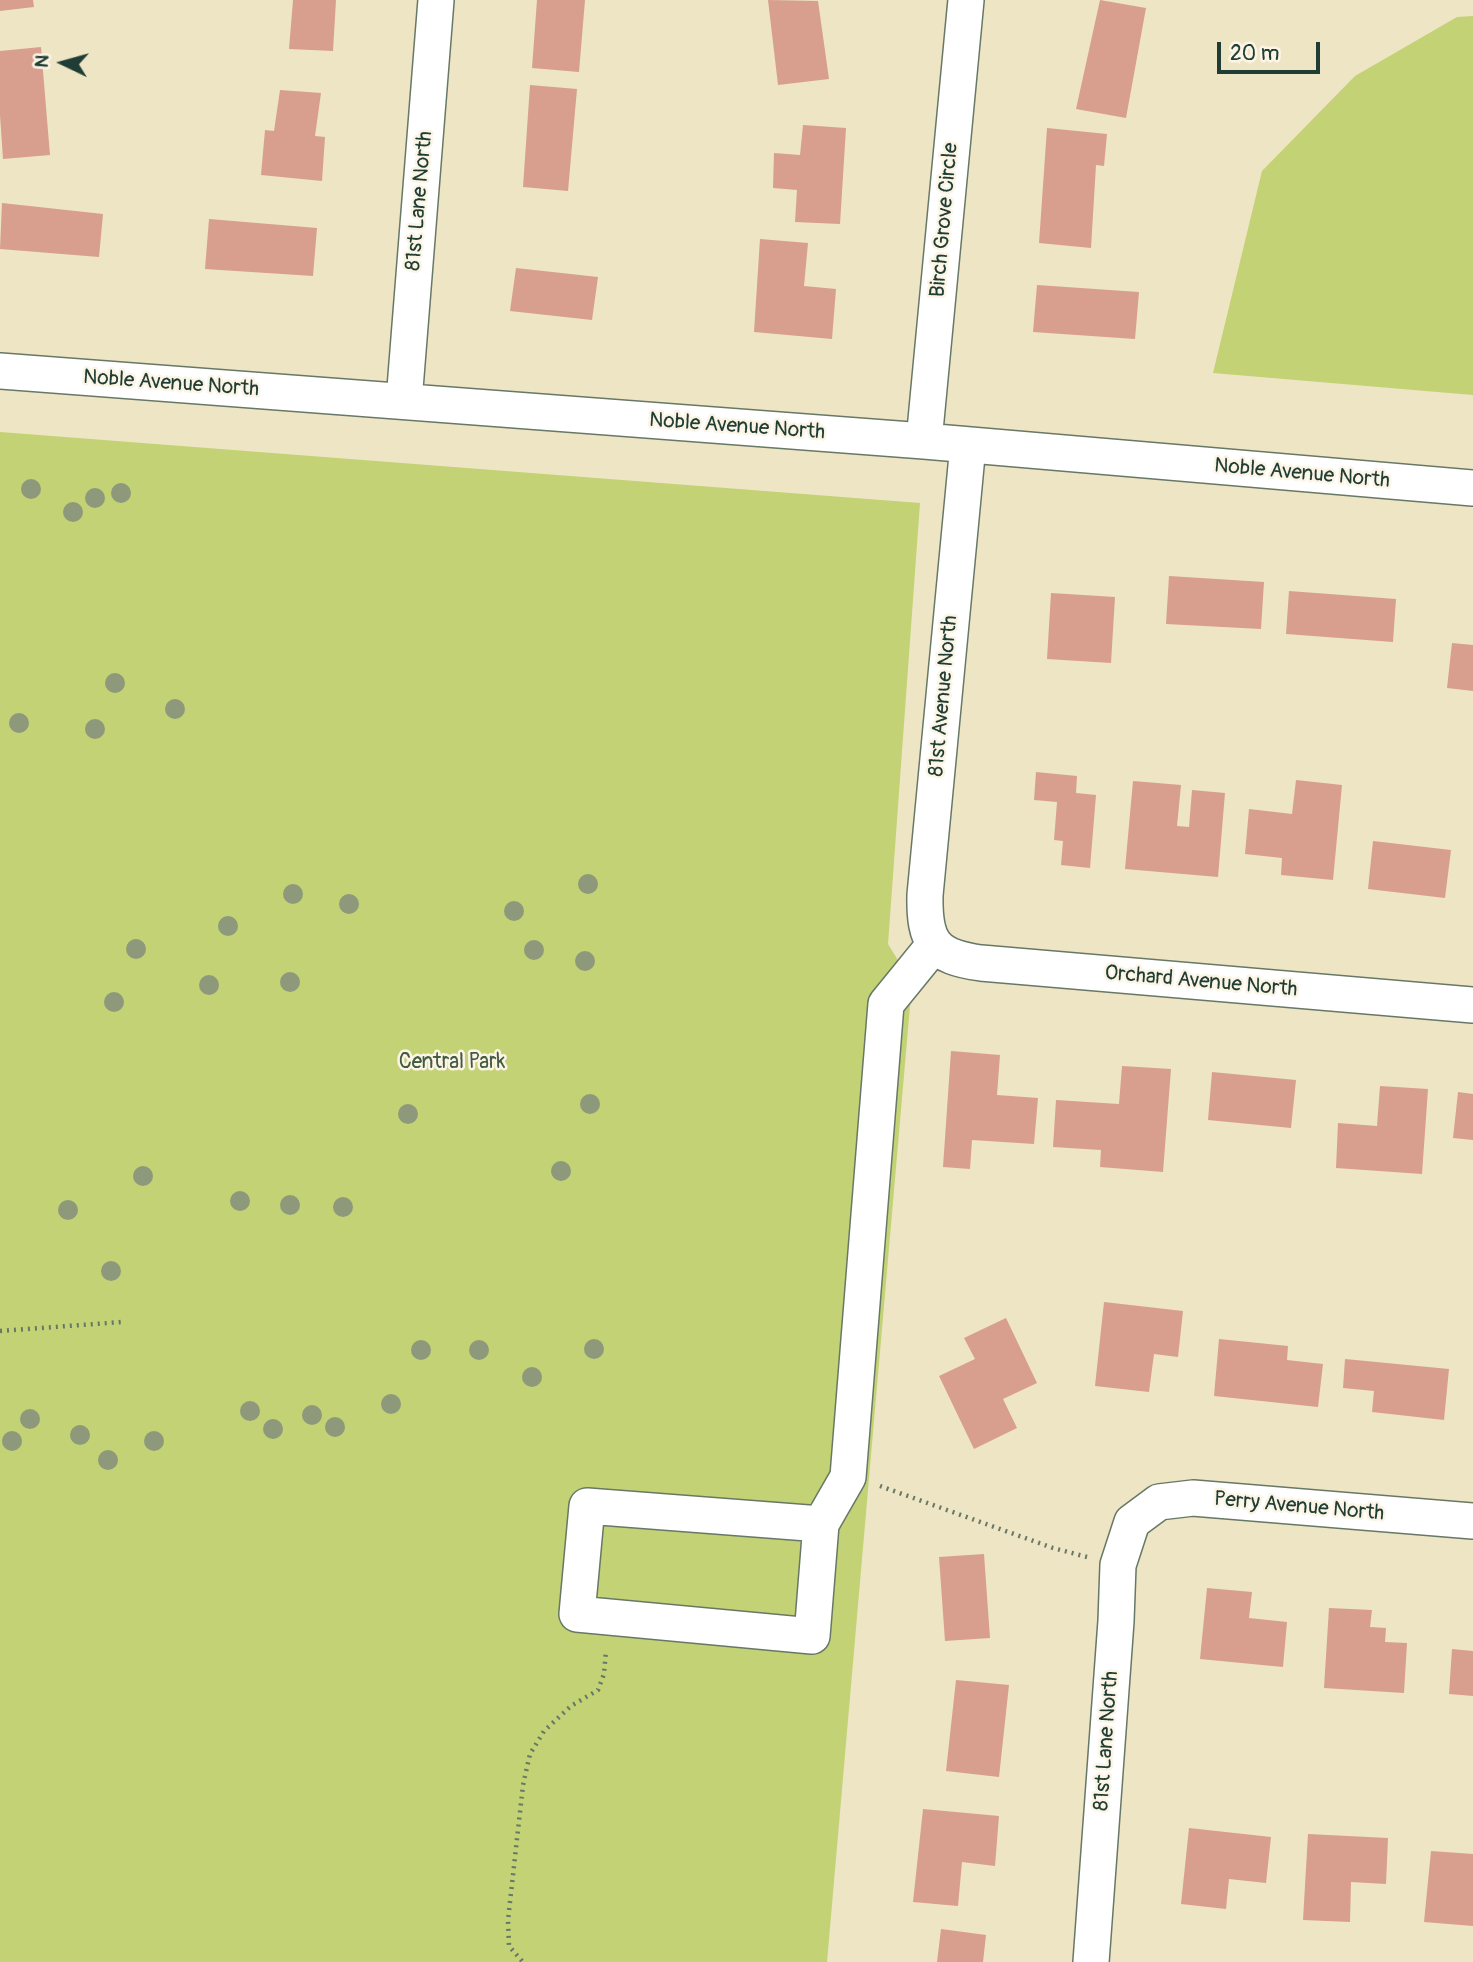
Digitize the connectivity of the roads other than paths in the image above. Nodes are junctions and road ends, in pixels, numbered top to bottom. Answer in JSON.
{"nodes":[{"id":1,"x":436,"y":0,"type":"edge"},
{"id":2,"x":965,"y":0,"type":"edge"},
{"id":3,"x":0,"y":370,"type":"edge"},
{"id":4,"x":404,"y":401,"type":"junction"},
{"id":5,"x":924,"y":441,"type":"junction"},
{"id":6,"x":968,"y":445,"type":"junction"},
{"id":7,"x":1473,"y":488,"type":"edge"},
{"id":8,"x":934,"y":945,"type":"junction"},
{"id":9,"x":1473,"y":1005,"type":"edge"},
{"id":10,"x":1473,"y":1521,"type":"edge"},
{"id":11,"x":1132,"y":1522,"type":"joint"},
{"id":12,"x":821,"y":1524,"type":"junction"},
{"id":13,"x":1091,"y":1962,"type":"edge"}],
"edges":[{"from":1,"to":4,"type":"street","name":"81st Lane North"},
{"from":2,"to":5,"type":"street","name":"Birch Grove Circle"},
{"from":3,"to":4,"type":"street","name":"Noble Avenue North"},
{"from":4,"to":5,"type":"street","name":"Noble Avenue North"},
{"from":5,"to":6,"type":"street","name":"Noble Avenue North"},
{"from":6,"to":7,"type":"street","name":"Noble Avenue North"},
{"from":6,"to":8,"type":"street","name":"81st Avenue North"},
{"from":8,"to":9,"type":"street","name":"Orchard Avenue North"},
{"from":8,"to":12,"type":"street"},
{"from":10,"to":11,"type":"street","name":"Perry Avenue North"},
{"from":11,"to":13,"type":"street","name":"81st Lane North"},
{"from":12,"to":12,"type":"street"}]}
